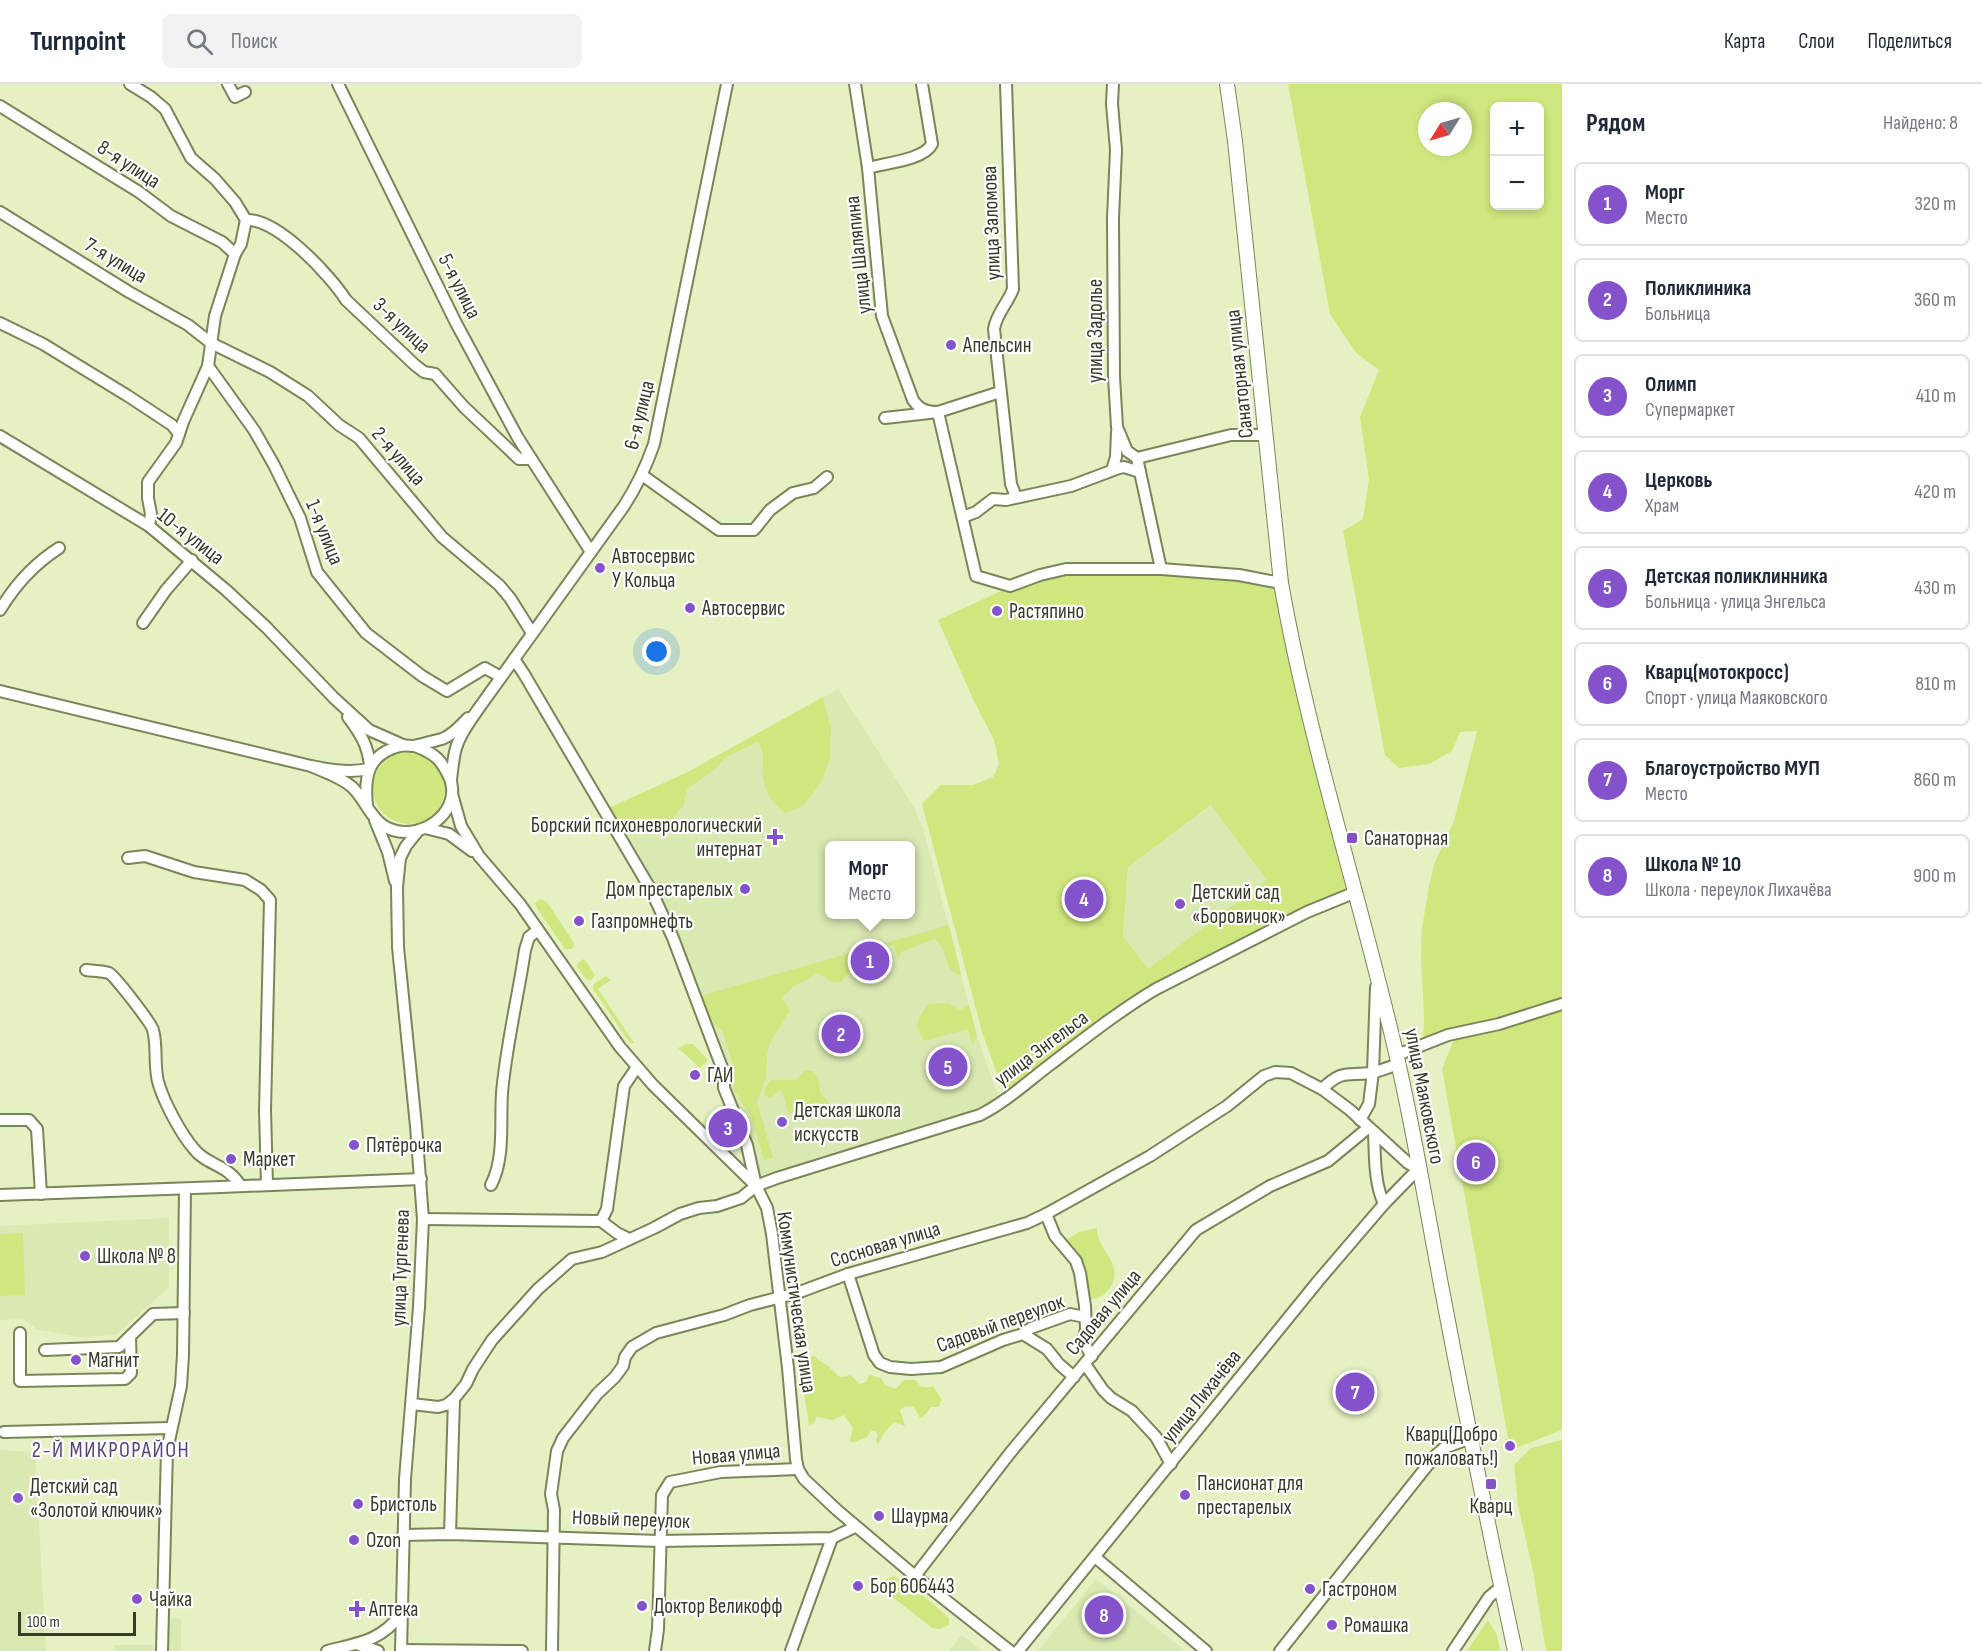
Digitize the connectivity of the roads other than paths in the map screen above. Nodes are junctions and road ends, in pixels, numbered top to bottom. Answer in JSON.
{"nodes":[{"id":1,"x":130,"y":84,"type":"edge"},
{"id":2,"x":228,"y":84,"type":"edge"},
{"id":3,"x":338,"y":84,"type":"edge"},
{"id":4,"x":727,"y":84,"type":"edge"},
{"id":5,"x":855,"y":84,"type":"edge"},
{"id":6,"x":922,"y":84,"type":"edge"},
{"id":7,"x":1006,"y":84,"type":"edge"},
{"id":8,"x":1113,"y":84,"type":"edge"},
{"id":9,"x":1227,"y":84,"type":"edge"},
{"id":10,"x":245,"y":92,"type":"dead end"},
{"id":11,"x":0,"y":106,"type":"edge"},
{"id":12,"x":868,"y":168,"type":"junction"},
{"id":13,"x":0,"y":212,"type":"edge"},
{"id":14,"x":246,"y":220,"type":"junction"},
{"id":15,"x":236,"y":254,"type":"junction"},
{"id":16,"x":0,"y":323,"type":"edge"},
{"id":17,"x":210,"y":343,"type":"junction"},
{"id":18,"x":208,"y":366,"type":"junction"},
{"id":19,"x":1000,"y":393,"type":"junction"},
{"id":20,"x":939,"y":412,"type":"junction"},
{"id":21,"x":885,"y":418,"type":"dead end"},
{"id":22,"x":1117,"y":427,"type":"junction"},
{"id":23,"x":179,"y":434,"type":"junction"},
{"id":24,"x":1266,"y":435,"type":"junction"},
{"id":25,"x":0,"y":436,"type":"edge"},
{"id":26,"x":1137,"y":458,"type":"junction"},
{"id":27,"x":531,"y":459,"type":"junction"},
{"id":28,"x":1113,"y":470,"type":"junction"},
{"id":29,"x":1140,"y":472,"type":"junction"},
{"id":30,"x":642,"y":475,"type":"junction"},
{"id":31,"x":827,"y":477,"type":"dead end"},
{"id":32,"x":1016,"y":497,"type":"junction"},
{"id":33,"x":963,"y":517,"type":"junction"},
{"id":34,"x":149,"y":526,"type":"junction"},
{"id":35,"x":59,"y":548,"type":"dead end"},
{"id":36,"x":591,"y":552,"type":"junction"},
{"id":37,"x":192,"y":560,"type":"junction"},
{"id":38,"x":1161,"y":569,"type":"junction"},
{"id":39,"x":1281,"y":583,"type":"junction"},
{"id":40,"x":0,"y":610,"type":"edge"},
{"id":41,"x":143,"y":623,"type":"dead end"},
{"id":42,"x":532,"y":633,"type":"junction"},
{"id":43,"x":514,"y":659,"type":"junction"},
{"id":44,"x":1296,"y":660,"type":"joint"},
{"id":45,"x":501,"y":677,"type":"junction"},
{"id":46,"x":0,"y":691,"type":"edge"},
{"id":47,"x":334,"y":698,"type":"junction"},
{"id":48,"x":479,"y":708,"type":"junction"},
{"id":49,"x":403,"y":746,"type":"junction"},
{"id":50,"x":414,"y":746,"type":"junction"},
{"id":51,"x":311,"y":766,"type":"junction"},
{"id":52,"x":370,"y":767,"type":"junction"},
{"id":53,"x":451,"y":782,"type":"junction"},
{"id":54,"x":452,"y":795,"type":"junction"},
{"id":55,"x":367,"y":805,"type":"junction"},
{"id":56,"x":373,"y":816,"type":"junction"},
{"id":57,"x":422,"y":830,"type":"junction"},
{"id":58,"x":479,"y":856,"type":"junction"},
{"id":59,"x":128,"y":858,"type":"dead end"},
{"id":60,"x":397,"y":887,"type":"junction"},
{"id":61,"x":1356,"y":892,"type":"junction"},
{"id":62,"x":538,"y":930,"type":"junction"},
{"id":63,"x":1376,"y":969,"type":"junction"},
{"id":64,"x":86,"y":970,"type":"dead end"},
{"id":65,"x":1562,"y":1004,"type":"edge"},
{"id":66,"x":1398,"y":1060,"type":"junction"},
{"id":67,"x":637,"y":1067,"type":"junction"},
{"id":68,"x":1373,"y":1072,"type":"junction"},
{"id":69,"x":1322,"y":1089,"type":"junction"},
{"id":70,"x":0,"y":1120,"type":"edge"},
{"id":71,"x":1367,"y":1127,"type":"junction"},
{"id":72,"x":1418,"y":1169,"type":"junction"},
{"id":73,"x":421,"y":1179,"type":"junction"},
{"id":74,"x":240,"y":1185,"type":"junction"},
{"id":75,"x":267,"y":1185,"type":"junction"},
{"id":76,"x":491,"y":1185,"type":"dead end"},
{"id":77,"x":756,"y":1186,"type":"junction"},
{"id":78,"x":185,"y":1190,"type":"junction"},
{"id":79,"x":41,"y":1194,"type":"junction"},
{"id":80,"x":0,"y":1195,"type":"edge"},
{"id":81,"x":1384,"y":1204,"type":"junction"},
{"id":82,"x":1046,"y":1214,"type":"junction"},
{"id":83,"x":423,"y":1219,"type":"junction"},
{"id":84,"x":601,"y":1221,"type":"junction"},
{"id":85,"x":629,"y":1239,"type":"junction"},
{"id":86,"x":848,"y":1274,"type":"junction"},
{"id":87,"x":780,"y":1297,"type":"junction"},
{"id":88,"x":184,"y":1313,"type":"junction"},
{"id":89,"x":1085,"y":1317,"type":"junction"},
{"id":90,"x":20,"y":1333,"type":"dead end"},
{"id":91,"x":1023,"y":1334,"type":"junction"},
{"id":92,"x":130,"y":1337,"type":"junction"},
{"id":93,"x":45,"y":1350,"type":"dead end"},
{"id":94,"x":1088,"y":1360,"type":"junction"},
{"id":95,"x":1074,"y":1377,"type":"junction"},
{"id":96,"x":454,"y":1399,"type":"junction"},
{"id":97,"x":412,"y":1404,"type":"junction"},
{"id":98,"x":170,"y":1428,"type":"junction"},
{"id":99,"x":4,"y":1432,"type":"dead end"},
{"id":100,"x":1471,"y":1438,"type":"junction"},
{"id":101,"x":1171,"y":1464,"type":"junction"},
{"id":102,"x":798,"y":1469,"type":"junction"},
{"id":103,"x":855,"y":1527,"type":"junction"},
{"id":104,"x":450,"y":1534,"type":"junction"},
{"id":105,"x":403,"y":1535,"type":"junction"},
{"id":106,"x":553,"y":1536,"type":"junction"},
{"id":107,"x":832,"y":1538,"type":"junction"},
{"id":108,"x":659,"y":1541,"type":"junction"},
{"id":109,"x":1095,"y":1557,"type":"junction"},
{"id":110,"x":915,"y":1576,"type":"junction"},
{"id":111,"x":1501,"y":1587,"type":"junction"},
{"id":112,"x":402,"y":1613,"type":"junction"},
{"id":113,"x":356,"y":1644,"type":"junction"},
{"id":114,"x":401,"y":1650,"type":"edge"},
{"id":115,"x":162,"y":1651,"type":"edge"},
{"id":116,"x":327,"y":1651,"type":"edge"},
{"id":117,"x":378,"y":1651,"type":"edge"},
{"id":118,"x":522,"y":1651,"type":"edge"},
{"id":119,"x":552,"y":1651,"type":"edge"},
{"id":120,"x":655,"y":1651,"type":"edge"},
{"id":121,"x":791,"y":1651,"type":"edge"},
{"id":122,"x":1010,"y":1651,"type":"edge"},
{"id":123,"x":1018,"y":1651,"type":"edge"},
{"id":124,"x":1206,"y":1651,"type":"edge"},
{"id":125,"x":1280,"y":1651,"type":"edge"},
{"id":126,"x":1454,"y":1651,"type":"edge"},
{"id":127,"x":1515,"y":1651,"type":"edge"}],
"edges":[{"from":1,"to":14,"type":"street"},
{"from":2,"to":10,"type":"street"},
{"from":3,"to":27,"type":"street","name":"5-я улица"},
{"from":4,"to":30,"type":"street","name":"6-я улица"},
{"from":5,"to":12,"type":"street","name":"улица Шаляпина"},
{"from":6,"to":12,"type":"street"},
{"from":7,"to":19,"type":"street","name":"улица Заломова"},
{"from":8,"to":22,"type":"street","name":"улица Задолье"},
{"from":9,"to":24,"type":"main road","name":"Санаторная улица"},
{"from":11,"to":15,"type":"street","name":"8-я улица"},
{"from":12,"to":20,"type":"street","name":"улица Шаляпина"},
{"from":13,"to":17,"type":"street","name":"7-я улица"},
{"from":14,"to":15,"type":"street"},
{"from":14,"to":27,"type":"street","name":"3-я улица"},
{"from":15,"to":17,"type":"street"},
{"from":16,"to":23,"type":"street"},
{"from":17,"to":18,"type":"street"},
{"from":17,"to":42,"type":"street","name":"2-я улица"},
{"from":18,"to":23,"type":"street"},
{"from":18,"to":45,"type":"street","name":"1-я улица"},
{"from":19,"to":20,"type":"street"},
{"from":19,"to":32,"type":"street","name":"улица Заломова"},
{"from":20,"to":21,"type":"street"},
{"from":20,"to":33,"type":"street"},
{"from":22,"to":26,"type":"street","name":"улица Задолье"},
{"from":22,"to":28,"type":"street"},
{"from":23,"to":34,"type":"street"},
{"from":24,"to":26,"type":"street"},
{"from":24,"to":39,"type":"main road","name":"Санаторная улица"},
{"from":25,"to":34,"type":"street","name":"10-я улица"},
{"from":26,"to":29,"type":"street","name":"улица Задолье"},
{"from":27,"to":36,"type":"street","name":"5-я улица"},
{"from":28,"to":29,"type":"street"},
{"from":28,"to":32,"type":"street"},
{"from":29,"to":38,"type":"street","name":"улица Задолье"},
{"from":30,"to":31,"type":"street"},
{"from":30,"to":36,"type":"street","name":"6-я улица"},
{"from":32,"to":33,"type":"street"},
{"from":33,"to":38,"type":"street"},
{"from":34,"to":37,"type":"street","name":"10-я улица"},
{"from":35,"to":40,"type":"street"},
{"from":36,"to":42,"type":"street","name":"6-я улица"},
{"from":37,"to":41,"type":"street"},
{"from":37,"to":47,"type":"street","name":"10-я улица"},
{"from":38,"to":39,"type":"street"},
{"from":39,"to":44,"type":"main road","name":"Санаторная улица"},
{"from":42,"to":43,"type":"street","name":"6-я улица"},
{"from":43,"to":45,"type":"street","name":"6-я улица"},
{"from":43,"to":77,"type":"street"},
{"from":44,"to":61,"type":"main road","name":"улица Маяковского"},
{"from":45,"to":48,"type":"street","name":"6-я улица"},
{"from":46,"to":51,"type":"street"},
{"from":47,"to":49,"type":"street","name":"10-я улица"},
{"from":47,"to":52,"type":"street","name":"10-я улица"},
{"from":48,"to":50,"type":"street"},
{"from":48,"to":53,"type":"street"},
{"from":49,"to":50,"type":"street"},
{"from":49,"to":52,"type":"street"},
{"from":50,"to":53,"type":"street"},
{"from":51,"to":52,"type":"street"},
{"from":51,"to":55,"type":"street"},
{"from":52,"to":55,"type":"street"},
{"from":53,"to":54,"type":"street"},
{"from":54,"to":57,"type":"street"},
{"from":54,"to":58,"type":"street","name":"Коммунистическая улица"},
{"from":55,"to":56,"type":"street"},
{"from":56,"to":57,"type":"street"},
{"from":56,"to":60,"type":"street","name":"улица Тургенева"},
{"from":57,"to":58,"type":"street","name":"Коммунистическая улица"},
{"from":57,"to":60,"type":"street","name":"улица Тургенева"},
{"from":58,"to":62,"type":"street","name":"Коммунистическая улица"},
{"from":59,"to":75,"type":"street"},
{"from":60,"to":73,"type":"street","name":"улица Тургенева"},
{"from":61,"to":63,"type":"main road","name":"улица Маяковского"},
{"from":61,"to":77,"type":"street","name":"улица Энгельса"},
{"from":62,"to":67,"type":"street","name":"Коммунистическая улица"},
{"from":62,"to":76,"type":"street"},
{"from":63,"to":66,"type":"main road","name":"улица Маяковского"},
{"from":63,"to":68,"type":"street"},
{"from":64,"to":74,"type":"street"},
{"from":65,"to":66,"type":"street"},
{"from":66,"to":68,"type":"street"},
{"from":66,"to":72,"type":"main road","name":"улица Маяковского"},
{"from":67,"to":77,"type":"street","name":"Коммунистическая улица"},
{"from":67,"to":84,"type":"street"},
{"from":68,"to":69,"type":"street"},
{"from":68,"to":71,"type":"street"},
{"from":69,"to":71,"type":"street","name":"Сосновая улица"},
{"from":69,"to":82,"type":"street","name":"Сосновая улица"},
{"from":70,"to":79,"type":"street"},
{"from":71,"to":72,"type":"street","name":"Сосновая улица"},
{"from":71,"to":81,"type":"street"},
{"from":71,"to":94,"type":"street","name":"Садовая улица"},
{"from":72,"to":81,"type":"street","name":"улица Лихачёва"},
{"from":72,"to":100,"type":"main road","name":"улица Маяковского"},
{"from":73,"to":75,"type":"street"},
{"from":73,"to":83,"type":"street","name":"улица Тургенева"},
{"from":74,"to":75,"type":"street"},
{"from":74,"to":78,"type":"street"},
{"from":77,"to":85,"type":"street","name":"улица Энгельса"},
{"from":77,"to":87,"type":"street","name":"Коммунистическая улица"},
{"from":78,"to":79,"type":"street"},
{"from":78,"to":88,"type":"street"},
{"from":79,"to":80,"type":"street"},
{"from":81,"to":101,"type":"street","name":"улица Лихачёва"},
{"from":82,"to":86,"type":"street","name":"Сосновая улица"},
{"from":82,"to":89,"type":"street"},
{"from":83,"to":84,"type":"street"},
{"from":83,"to":97,"type":"street","name":"улица Тургенева"},
{"from":84,"to":85,"type":"street"},
{"from":85,"to":96,"type":"street","name":"улица Энгельса"},
{"from":86,"to":87,"type":"street","name":"Сосновая улица"},
{"from":86,"to":91,"type":"street","name":"Садовый переулок"},
{"from":87,"to":102,"type":"street","name":"Коммунистическая улица"},
{"from":87,"to":106,"type":"street","name":"Сосновая улица"},
{"from":88,"to":92,"type":"street"},
{"from":88,"to":98,"type":"street"},
{"from":89,"to":91,"type":"street","name":"Садовый переулок"},
{"from":89,"to":94,"type":"street"},
{"from":90,"to":92,"type":"street"},
{"from":91,"to":95,"type":"street"},
{"from":92,"to":93,"type":"street"},
{"from":94,"to":95,"type":"street","name":"Садовая улица"},
{"from":94,"to":101,"type":"street"},
{"from":95,"to":110,"type":"street","name":"Садовая улица"},
{"from":96,"to":97,"type":"street"},
{"from":96,"to":104,"type":"street"},
{"from":97,"to":105,"type":"street","name":"улица Тургенева"},
{"from":98,"to":99,"type":"street"},
{"from":98,"to":115,"type":"street"},
{"from":100,"to":111,"type":"main road","name":"улица Маяковского"},
{"from":100,"to":125,"type":"street"},
{"from":101,"to":109,"type":"street","name":"улица Лихачёва"},
{"from":102,"to":103,"type":"street"},
{"from":102,"to":108,"type":"street","name":"Новая улица"},
{"from":103,"to":107,"type":"street","name":"Новый переулок"},
{"from":103,"to":110,"type":"street"},
{"from":104,"to":105,"type":"street","name":"Новый переулок"},
{"from":104,"to":106,"type":"street","name":"Новый переулок"},
{"from":105,"to":112,"type":"street","name":"улица Тургенева"},
{"from":106,"to":108,"type":"street","name":"Новый переулок"},
{"from":106,"to":119,"type":"street","name":"Сосновая улица"},
{"from":107,"to":108,"type":"street","name":"Новый переулок"},
{"from":107,"to":121,"type":"street"},
{"from":108,"to":120,"type":"street","name":"Новая улица"},
{"from":109,"to":123,"type":"street","name":"улица Лихачёва"},
{"from":109,"to":124,"type":"street"},
{"from":110,"to":122,"type":"street"},
{"from":111,"to":126,"type":"street"},
{"from":111,"to":127,"type":"main road","name":"улица Маяковского"},
{"from":112,"to":113,"type":"street"},
{"from":112,"to":114,"type":"street","name":"улица Тургенева"},
{"from":113,"to":116,"type":"street"},
{"from":113,"to":117,"type":"street"},
{"from":114,"to":118,"type":"street"}]}
